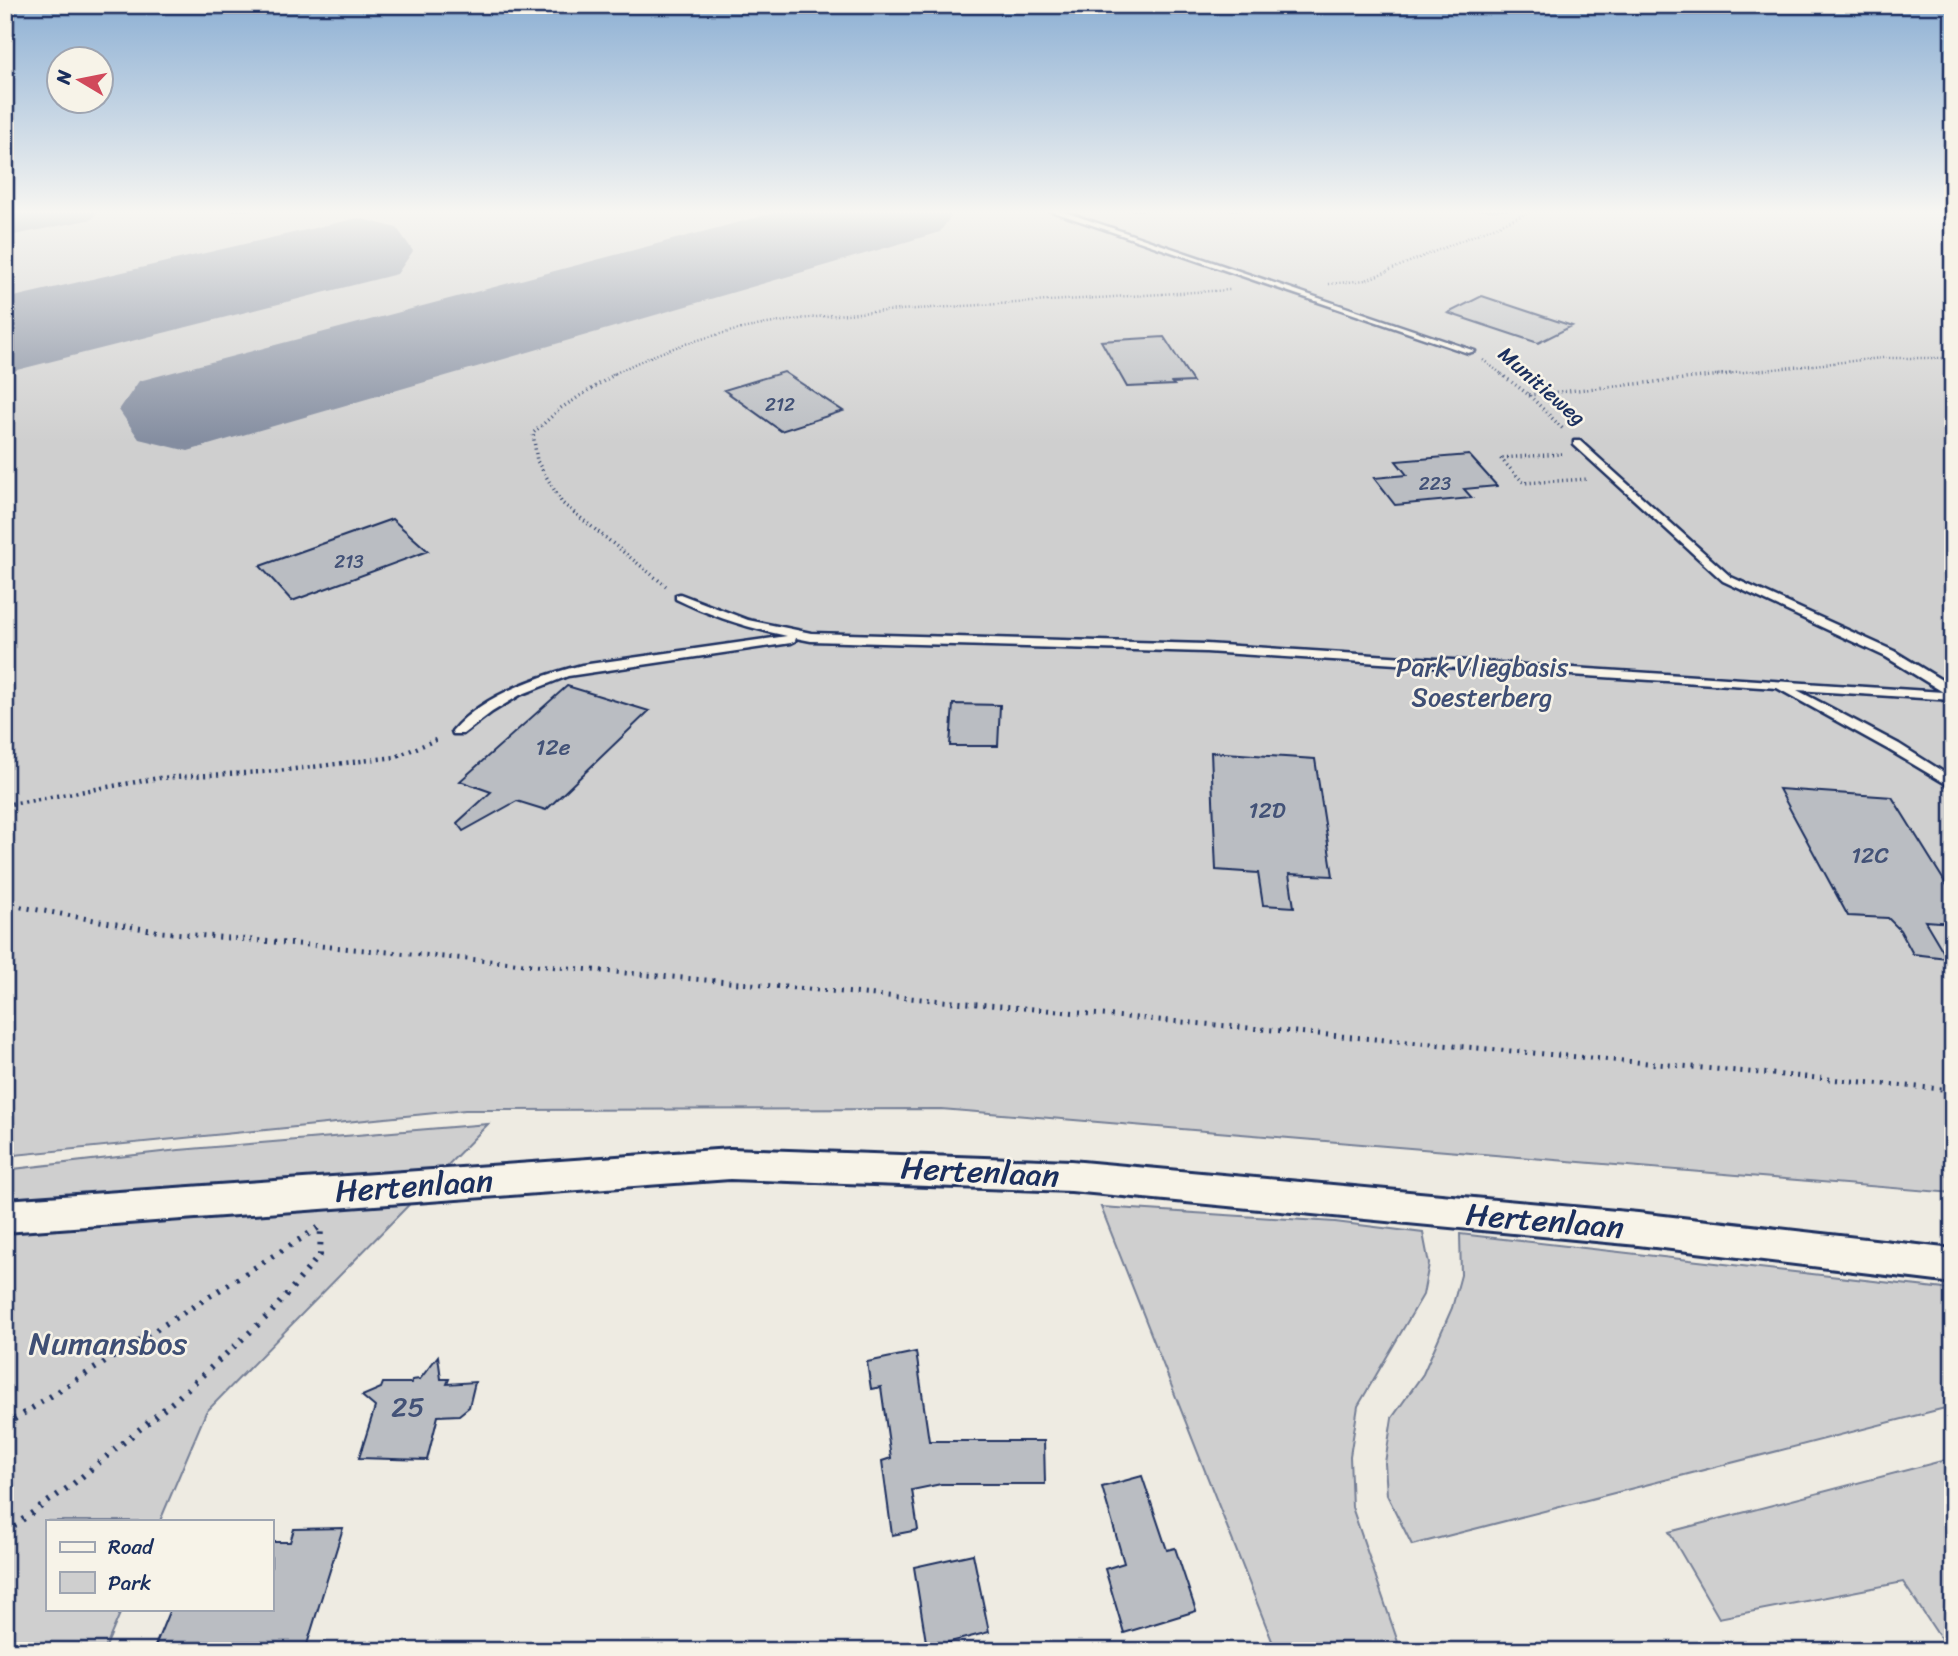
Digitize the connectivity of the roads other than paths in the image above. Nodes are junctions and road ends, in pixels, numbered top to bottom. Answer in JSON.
{"nodes":[{"id":1,"x":1276,"y":287,"type":"edge"},
{"id":2,"x":1471,"y":351,"type":"road end"},
{"id":3,"x":1577,"y":443,"type":"road end"},
{"id":4,"x":680,"y":597,"type":"dead end"},
{"id":5,"x":811,"y":637,"type":"junction"},
{"id":6,"x":1778,"y":685,"type":"junction"},
{"id":7,"x":1953,"y":694,"type":"edge"},
{"id":8,"x":458,"y":731,"type":"road end"},
{"id":9,"x":1953,"y":784,"type":"edge"},
{"id":10,"x":5,"y":1216,"type":"edge"},
{"id":11,"x":1953,"y":1266,"type":"edge"}],
"edges":[{"from":1,"to":2,"type":"lane","name":"Munitieweg"},
{"from":3,"to":7,"type":"lane","name":"Munitieweg"},
{"from":4,"to":5,"type":"lane"},
{"from":5,"to":6,"type":"lane"},
{"from":5,"to":8,"type":"lane"},
{"from":6,"to":7,"type":"lane"},
{"from":6,"to":9,"type":"lane"},
{"from":10,"to":11,"type":"street","name":"Hertenlaan"}]}
